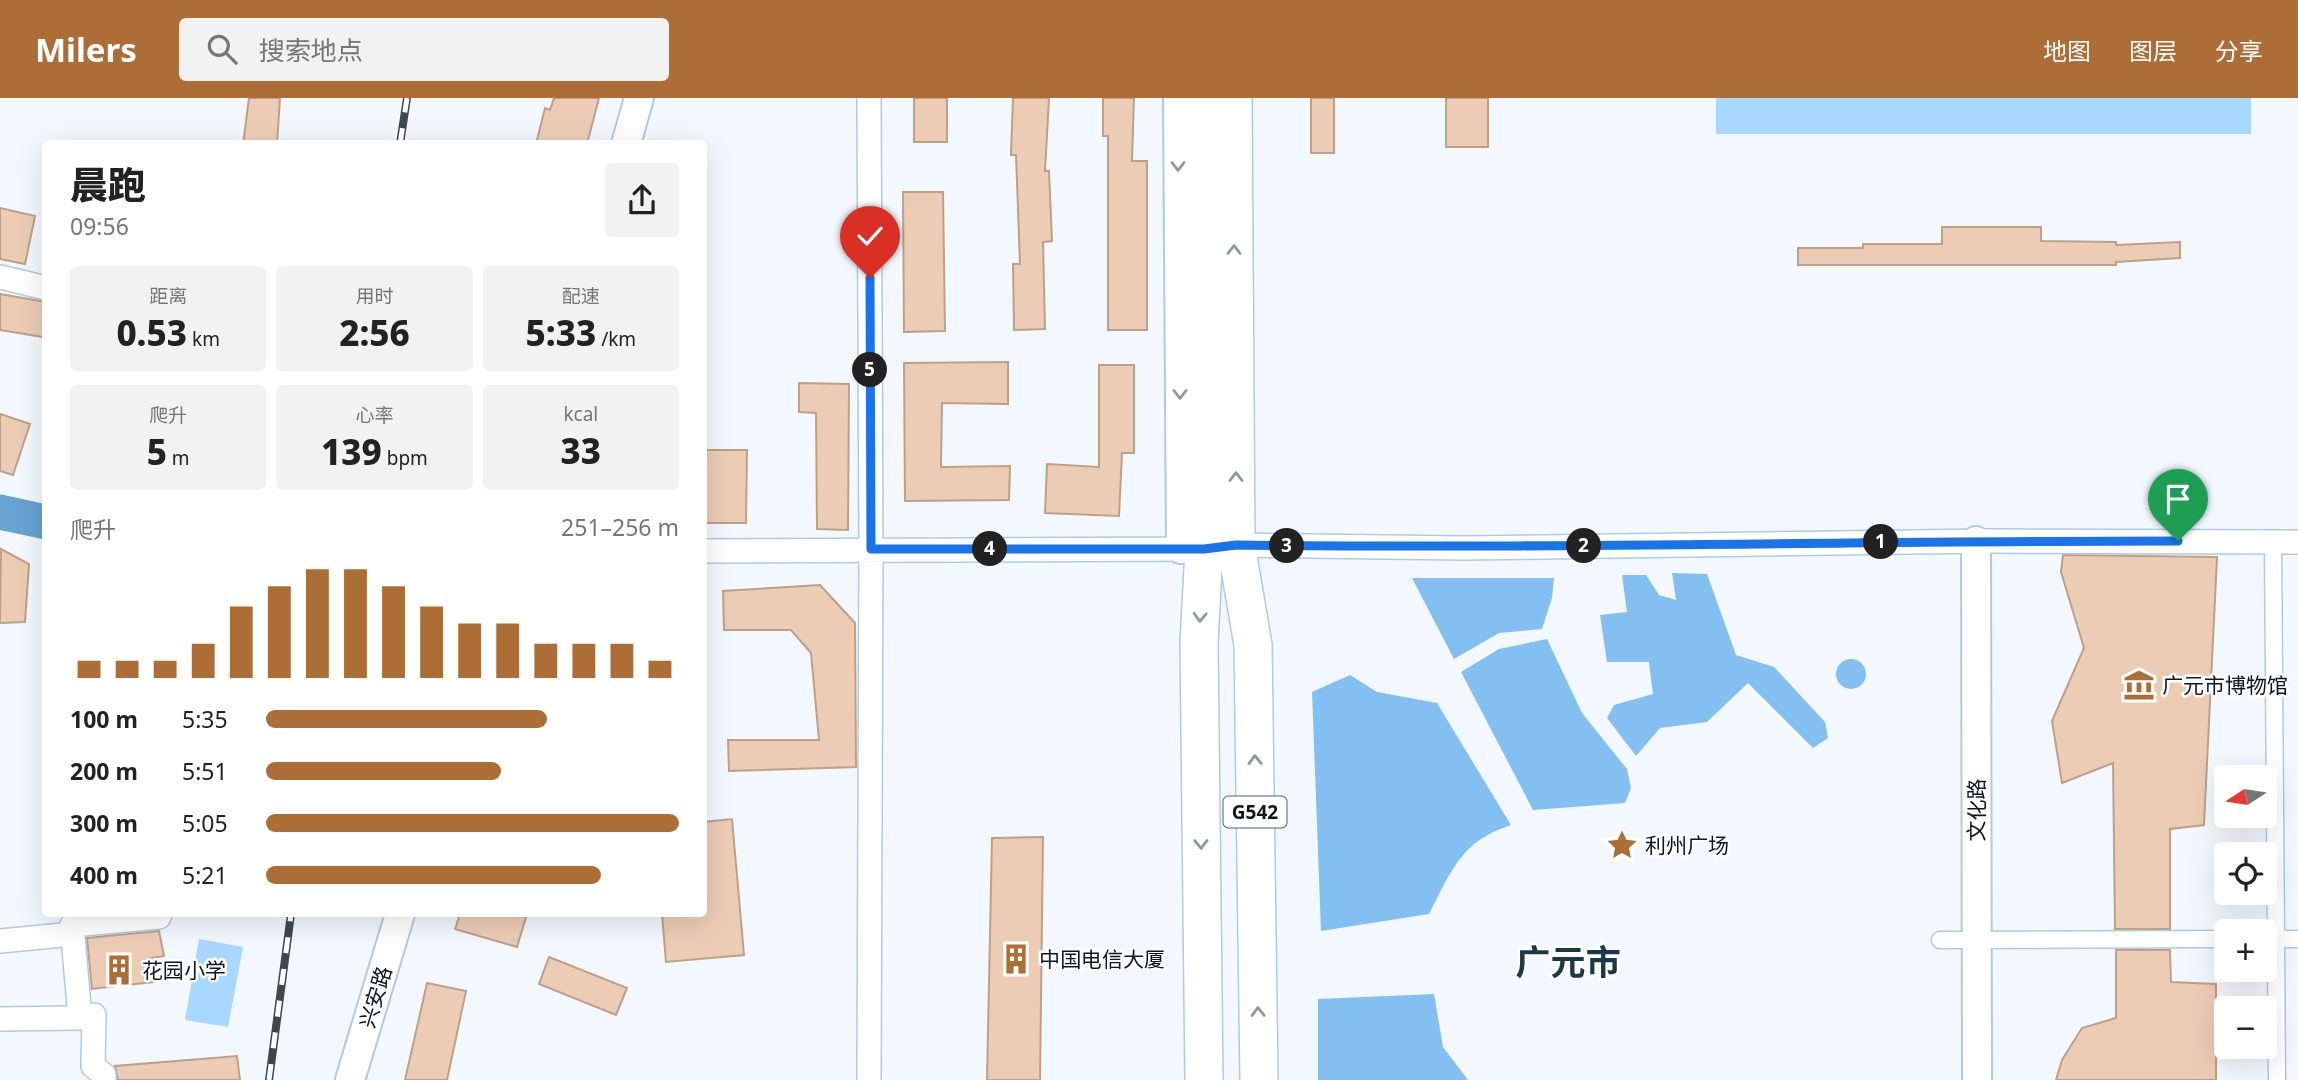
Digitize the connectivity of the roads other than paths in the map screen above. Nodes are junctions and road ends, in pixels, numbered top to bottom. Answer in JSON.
{"nodes":[{"id":1,"x":639,"y":98,"type":"edge"},
{"id":2,"x":869,"y":98,"type":"edge"},
{"id":3,"x":1178,"y":98,"type":"edge"},
{"id":4,"x":1201,"y":98,"type":"edge"},
{"id":5,"x":1233,"y":98,"type":"edge"},
{"id":6,"x":627,"y":140,"type":"edge"},
{"id":7,"x":0,"y":277,"type":"edge"},
{"id":8,"x":42,"y":287,"type":"edge"},
{"id":9,"x":1976,"y":541,"type":"junction"},
{"id":10,"x":2273,"y":542,"type":"junction"},
{"id":11,"x":2298,"y":542,"type":"edge"},
{"id":12,"x":1207,"y":548,"type":"junction"},
{"id":13,"x":871,"y":549,"type":"junction"},
{"id":14,"x":707,"y":551,"type":"edge"},
{"id":15,"x":159,"y":917,"type":"edge"},
{"id":16,"x":399,"y":917,"type":"edge"},
{"id":17,"x":2270,"y":919,"type":"edge"},
{"id":18,"x":85,"y":923,"type":"edge"},
{"id":19,"x":2214,"y":939,"type":"edge"},
{"id":20,"x":2277,"y":939,"type":"edge"},
{"id":21,"x":2298,"y":939,"type":"edge"},
{"id":22,"x":1940,"y":940,"type":"dead end"},
{"id":23,"x":1976,"y":940,"type":"junction"},
{"id":24,"x":0,"y":941,"type":"edge"},
{"id":25,"x":2272,"y":982,"type":"edge"},
{"id":26,"x":80,"y":1018,"type":"junction"},
{"id":27,"x":0,"y":1019,"type":"edge"},
{"id":28,"x":104,"y":1080,"type":"edge"},
{"id":29,"x":350,"y":1080,"type":"edge"},
{"id":30,"x":870,"y":1080,"type":"edge"},
{"id":31,"x":1204,"y":1080,"type":"edge"},
{"id":32,"x":1259,"y":1080,"type":"edge"},
{"id":33,"x":1977,"y":1080,"type":"edge"},
{"id":34,"x":2277,"y":1080,"type":"edge"}],
"edges":[{"from":1,"to":6,"type":"street"},
{"from":2,"to":13,"type":"street"},
{"from":3,"to":12,"type":"street","one_way":true},
{"from":4,"to":12,"type":"highway","number":"G542"},
{"from":12,"to":5,"type":"highway","number":"G542","one_way":true},
{"from":7,"to":8,"type":"street"},
{"from":9,"to":10,"type":"street"},
{"from":9,"to":12,"type":"street"},
{"from":9,"to":23,"type":"street","name":"文化路"},
{"from":10,"to":11,"type":"street"},
{"from":10,"to":17,"type":"street"},
{"from":12,"to":13,"type":"street"},
{"from":12,"to":31,"type":"highway","number":"G542","one_way":true},
{"from":32,"to":12,"type":"highway","number":"G542","one_way":true},
{"from":13,"to":14,"type":"street"},
{"from":13,"to":30,"type":"street"},
{"from":15,"to":18,"type":"street"},
{"from":16,"to":29,"type":"street","name":"兴安路"},
{"from":18,"to":24,"type":"street"},
{"from":18,"to":26,"type":"street"},
{"from":19,"to":23,"type":"street"},
{"from":20,"to":21,"type":"street"},
{"from":22,"to":23,"type":"street"},
{"from":23,"to":33,"type":"street","name":"文化路"},
{"from":25,"to":34,"type":"street"},
{"from":26,"to":27,"type":"street"},
{"from":26,"to":28,"type":"street"}]}
